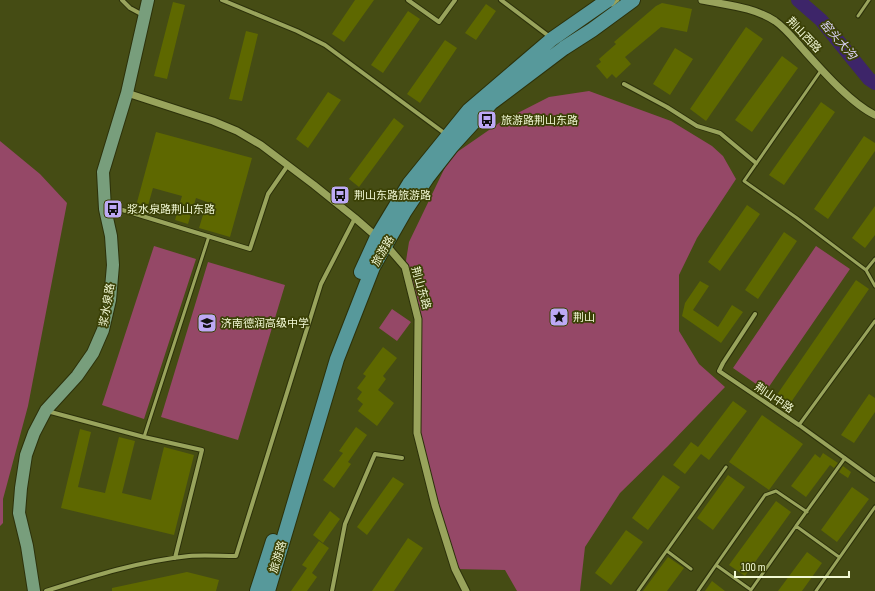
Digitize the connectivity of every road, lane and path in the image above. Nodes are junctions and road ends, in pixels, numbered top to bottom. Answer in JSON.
{"nodes":[{"id":1,"x":122,"y":0,"type":"edge"},
{"id":2,"x":148,"y":0,"type":"edge"},
{"id":3,"x":222,"y":0,"type":"edge"},
{"id":4,"x":408,"y":0,"type":"edge"},
{"id":5,"x":455,"y":0,"type":"edge"},
{"id":6,"x":501,"y":0,"type":"edge"},
{"id":7,"x":618,"y":0,"type":"edge"},
{"id":8,"x":633,"y":0,"type":"edge"},
{"id":9,"x":702,"y":0,"type":"edge"},
{"id":10,"x":869,"y":0,"type":"edge"},
{"id":11,"x":609,"y":3,"type":"edge"},
{"id":12,"x":145,"y":16,"type":"junction"},
{"id":13,"x":858,"y":16,"type":"dead end"},
{"id":14,"x":561,"y":41,"type":"junction"},
{"id":15,"x":822,"y":70,"type":"junction"},
{"id":16,"x":624,"y":84,"type":"dead end"},
{"id":17,"x":127,"y":93,"type":"junction"},
{"id":18,"x":875,"y":115,"type":"edge"},
{"id":19,"x":447,"y":135,"type":"junction"},
{"id":20,"x":756,"y":163,"type":"junction"},
{"id":21,"x":288,"y":165,"type":"junction"},
{"id":22,"x":105,"y":204,"type":"junction"},
{"id":23,"x":355,"y":218,"type":"junction"},
{"id":24,"x":209,"y":236,"type":"junction"},
{"id":25,"x":381,"y":241,"type":"junction"},
{"id":26,"x":875,"y":259,"type":"edge"},
{"id":27,"x":866,"y":270,"type":"junction"},
{"id":28,"x":875,"y":286,"type":"edge"},
{"id":29,"x":755,"y":314,"type":"dead end"},
{"id":30,"x":875,"y":321,"type":"edge"},
{"id":31,"x":46,"y":410,"type":"junction"},
{"id":32,"x":799,"y":425,"type":"junction"},
{"id":33,"x":144,"y":437,"type":"junction"},
{"id":34,"x":402,"y":458,"type":"dead end"},
{"id":35,"x":845,"y":458,"type":"junction"},
{"id":36,"x":726,"y":467,"type":"dead end"},
{"id":37,"x":875,"y":480,"type":"edge"},
{"id":38,"x":875,"y":507,"type":"edge"},
{"id":39,"x":807,"y":512,"type":"junction"},
{"id":40,"x":796,"y":526,"type":"junction"},
{"id":41,"x":667,"y":551,"type":"junction"},
{"id":42,"x":839,"y":557,"type":"junction"},
{"id":43,"x":174,"y":558,"type":"junction"},
{"id":44,"x":716,"y":565,"type":"junction"},
{"id":45,"x":692,"y":569,"type":"dead end"},
{"id":46,"x":34,"y":591,"type":"edge"},
{"id":47,"x":46,"y":591,"type":"edge"},
{"id":48,"x":257,"y":591,"type":"edge"},
{"id":49,"x":268,"y":591,"type":"edge"},
{"id":50,"x":332,"y":591,"type":"edge"},
{"id":51,"x":466,"y":591,"type":"edge"},
{"id":52,"x":638,"y":591,"type":"edge"},
{"id":53,"x":698,"y":591,"type":"edge"},
{"id":54,"x":751,"y":591,"type":"edge"},
{"id":55,"x":816,"y":591,"type":"edge"}],
"edges":[{"from":1,"to":12,"type":"street"},
{"from":2,"to":12,"type":"main road","name":"浆水泉路"},
{"from":3,"to":19,"type":"street"},
{"from":4,"to":5,"type":"street"},
{"from":6,"to":14,"type":"street"},
{"from":7,"to":11,"type":"lane"},
{"from":8,"to":14,"type":"main road","name":"旅游路"},
{"from":9,"to":15,"type":"street","name":"荆山西路"},
{"from":10,"to":13,"type":"lane"},
{"from":11,"to":14,"type":"main road","name":"旅游路"},
{"from":12,"to":17,"type":"main road","name":"浆水泉路"},
{"from":14,"to":19,"type":"main road","name":"旅游路"},
{"from":14,"to":25,"type":"main road","name":"旅游路"},
{"from":15,"to":18,"type":"street","name":"荆山西路"},
{"from":15,"to":20,"type":"lane"},
{"from":16,"to":20,"type":"street"},
{"from":17,"to":21,"type":"street","name":"荆山东路"},
{"from":17,"to":22,"type":"main road","name":"浆水泉路"},
{"from":19,"to":25,"type":"main road","name":"旅游路"},
{"from":20,"to":27,"type":"lane"},
{"from":21,"to":23,"type":"street","name":"荆山东路"},
{"from":21,"to":24,"type":"street"},
{"from":22,"to":24,"type":"street"},
{"from":22,"to":31,"type":"main road","name":"浆水泉路"},
{"from":23,"to":25,"type":"street","name":"荆山东路"},
{"from":23,"to":43,"type":"street"},
{"from":24,"to":33,"type":"lane"},
{"from":25,"to":48,"type":"main road","name":"旅游路"},
{"from":25,"to":49,"type":"main road","name":"旅游路"},
{"from":25,"to":51,"type":"street","name":"荆山东路"},
{"from":26,"to":27,"type":"lane"},
{"from":27,"to":28,"type":"lane"},
{"from":29,"to":32,"type":"street","name":"荆山中路"},
{"from":30,"to":32,"type":"lane"},
{"from":31,"to":33,"type":"street"},
{"from":31,"to":46,"type":"main road","name":"浆水泉路"},
{"from":32,"to":35,"type":"street","name":"荆山中路"},
{"from":33,"to":43,"type":"street"},
{"from":34,"to":50,"type":"street"},
{"from":35,"to":37,"type":"street","name":"荆山中路"},
{"from":35,"to":39,"type":"lane"},
{"from":36,"to":41,"type":"lane"},
{"from":38,"to":42,"type":"lane"},
{"from":39,"to":40,"type":"lane"},
{"from":39,"to":44,"type":"lane"},
{"from":40,"to":42,"type":"lane"},
{"from":40,"to":54,"type":"lane"},
{"from":41,"to":45,"type":"lane"},
{"from":41,"to":52,"type":"lane"},
{"from":42,"to":55,"type":"lane"},
{"from":43,"to":47,"type":"street"},
{"from":44,"to":53,"type":"lane"},
{"from":44,"to":54,"type":"lane"}]}
